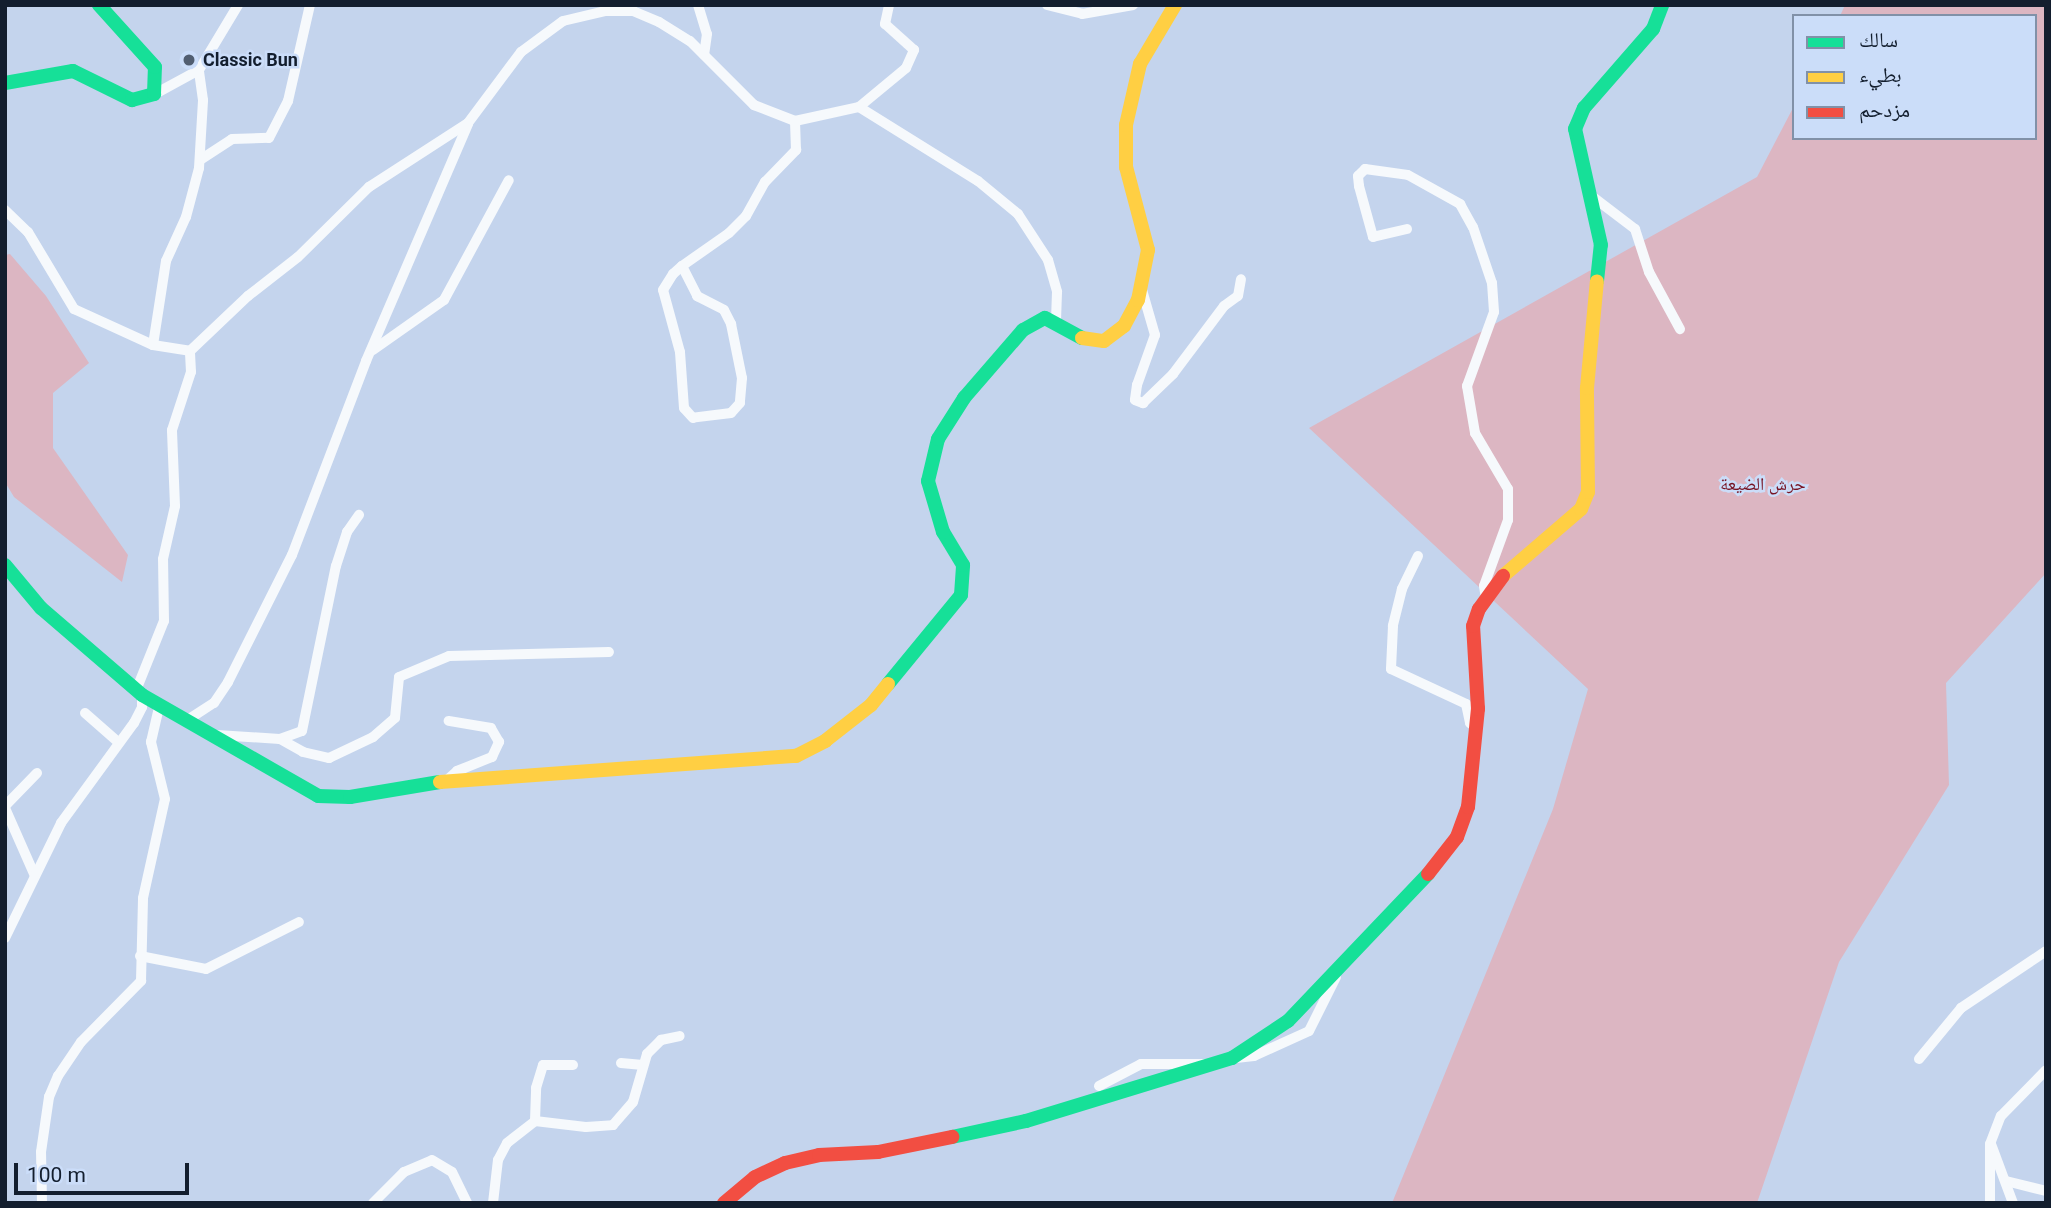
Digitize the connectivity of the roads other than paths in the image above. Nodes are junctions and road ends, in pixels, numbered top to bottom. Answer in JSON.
{"nodes":[{"id":1,"x":99,"y":5,"type":"edge"},
{"id":2,"x":238,"y":5,"type":"edge"},
{"id":3,"x":310,"y":5,"type":"edge"},
{"id":4,"x":698,"y":5,"type":"edge"},
{"id":5,"x":889,"y":5,"type":"edge"},
{"id":6,"x":1048,"y":5,"type":"edge"},
{"id":7,"x":1133,"y":5,"type":"edge"},
{"id":8,"x":1662,"y":5,"type":"edge"},
{"id":9,"x":1172,"y":7,"type":"edge"},
{"id":10,"x":704,"y":55,"type":"junction"},
{"id":11,"x":199,"y":70,"type":"junction"},
{"id":12,"x":5,"y":83,"type":"edge"},
{"id":13,"x":144,"y":100,"type":"junction"},
{"id":14,"x":859,"y":107,"type":"junction"},
{"id":15,"x":795,"y":121,"type":"junction"},
{"id":16,"x":468,"y":123,"type":"junction"},
{"id":17,"x":200,"y":160,"type":"junction"},
{"id":18,"x":509,"y":180,"type":"dead end"},
{"id":19,"x":1594,"y":197,"type":"junction"},
{"id":20,"x":5,"y":210,"type":"edge"},
{"id":21,"x":1407,"y":229,"type":"dead end"},
{"id":22,"x":682,"y":266,"type":"junction"},
{"id":23,"x":1241,"y":279,"type":"dead end"},
{"id":24,"x":1142,"y":290,"type":"junction"},
{"id":25,"x":1056,"y":323,"type":"junction"},
{"id":26,"x":1680,"y":329,"type":"dead end"},
{"id":27,"x":153,"y":345,"type":"junction"},
{"id":28,"x":373,"y":350,"type":"junction"},
{"id":29,"x":190,"y":351,"type":"junction"},
{"id":30,"x":359,"y":515,"type":"dead end"},
{"id":31,"x":1418,"y":556,"type":"dead end"},
{"id":32,"x":5,"y":565,"type":"edge"},
{"id":33,"x":1486,"y":599,"type":"junction"},
{"id":34,"x":609,"y":652,"type":"dead end"},
{"id":35,"x":139,"y":692,"type":"junction"},
{"id":36,"x":159,"y":706,"type":"junction"},
{"id":37,"x":85,"y":713,"type":"dead end"},
{"id":38,"x":189,"y":719,"type":"junction"},
{"id":39,"x":449,"y":721,"type":"dead end"},
{"id":40,"x":1476,"y":727,"type":"junction"},
{"id":41,"x":216,"y":735,"type":"junction"},
{"id":42,"x":280,"y":739,"type":"junction"},
{"id":43,"x":118,"y":742,"type":"junction"},
{"id":44,"x":37,"y":773,"type":"dead end"},
{"id":45,"x":446,"y":781,"type":"junction"},
{"id":46,"x":5,"y":807,"type":"edge"},
{"id":47,"x":35,"y":876,"type":"junction"},
{"id":48,"x":299,"y":922,"type":"dead end"},
{"id":49,"x":5,"y":938,"type":"edge"},
{"id":50,"x":2046,"y":951,"type":"edge"},
{"id":51,"x":140,"y":956,"type":"junction"},
{"id":52,"x":1342,"y":965,"type":"junction"},
{"id":53,"x":680,"y":1036,"type":"dead end"},
{"id":54,"x":1232,"y":1058,"type":"junction"},
{"id":55,"x":1919,"y":1059,"type":"dead end"},
{"id":56,"x":621,"y":1063,"type":"dead end"},
{"id":57,"x":573,"y":1065,"type":"dead end"},
{"id":58,"x":643,"y":1065,"type":"junction"},
{"id":59,"x":1210,"y":1065,"type":"junction"},
{"id":60,"x":2046,"y":1070,"type":"edge"},
{"id":61,"x":1099,"y":1086,"type":"dead end"},
{"id":62,"x":535,"y":1121,"type":"junction"},
{"id":63,"x":1990,"y":1144,"type":"junction"},
{"id":64,"x":2006,"y":1181,"type":"junction"},
{"id":65,"x":2046,"y":1191,"type":"edge"},
{"id":66,"x":43,"y":1203,"type":"edge"},
{"id":67,"x":373,"y":1203,"type":"edge"},
{"id":68,"x":467,"y":1203,"type":"edge"},
{"id":69,"x":493,"y":1203,"type":"edge"},
{"id":70,"x":724,"y":1203,"type":"edge"},
{"id":71,"x":1990,"y":1203,"type":"edge"},
{"id":72,"x":2013,"y":1203,"type":"edge"}],
"edges":[{"from":1,"to":13,"type":"street"},
{"from":2,"to":11,"type":"street"},
{"from":3,"to":17,"type":"street"},
{"from":4,"to":10,"type":"street"},
{"from":5,"to":14,"type":"street"},
{"from":6,"to":7,"type":"street"},
{"from":8,"to":19,"type":"street"},
{"from":9,"to":24,"type":"street"},
{"from":10,"to":15,"type":"street"},
{"from":10,"to":16,"type":"street"},
{"from":11,"to":13,"type":"street"},
{"from":11,"to":17,"type":"street"},
{"from":12,"to":13,"type":"street"},
{"from":14,"to":15,"type":"street"},
{"from":14,"to":25,"type":"street"},
{"from":15,"to":22,"type":"street"},
{"from":16,"to":28,"type":"street"},
{"from":16,"to":29,"type":"street"},
{"from":17,"to":27,"type":"street"},
{"from":18,"to":28,"type":"street"},
{"from":19,"to":26,"type":"street"},
{"from":19,"to":33,"type":"street"},
{"from":20,"to":27,"type":"street"},
{"from":21,"to":33,"type":"street"},
{"from":22,"to":22,"type":"street"},
{"from":23,"to":24,"type":"street"},
{"from":24,"to":25,"type":"street"},
{"from":25,"to":45,"type":"street"},
{"from":27,"to":29,"type":"street"},
{"from":28,"to":38,"type":"street"},
{"from":29,"to":35,"type":"street"},
{"from":30,"to":42,"type":"street"},
{"from":31,"to":40,"type":"street"},
{"from":32,"to":35,"type":"street"},
{"from":33,"to":40,"type":"street"},
{"from":34,"to":42,"type":"street"},
{"from":35,"to":36,"type":"street"},
{"from":35,"to":43,"type":"street"},
{"from":36,"to":38,"type":"street"},
{"from":36,"to":51,"type":"street"},
{"from":37,"to":43,"type":"street"},
{"from":38,"to":41,"type":"street"},
{"from":39,"to":45,"type":"street"},
{"from":40,"to":52,"type":"street"},
{"from":41,"to":42,"type":"street"},
{"from":41,"to":45,"type":"street"},
{"from":43,"to":47,"type":"street"},
{"from":44,"to":46,"type":"street"},
{"from":46,"to":47,"type":"street"},
{"from":47,"to":49,"type":"street"},
{"from":48,"to":51,"type":"street"},
{"from":50,"to":55,"type":"street"},
{"from":51,"to":66,"type":"street"},
{"from":52,"to":54,"type":"street"},
{"from":52,"to":54,"type":"street"},
{"from":53,"to":58,"type":"street"},
{"from":54,"to":59,"type":"street"},
{"from":56,"to":58,"type":"street"},
{"from":57,"to":62,"type":"street"},
{"from":58,"to":62,"type":"street"},
{"from":59,"to":61,"type":"street"},
{"from":59,"to":70,"type":"street"},
{"from":60,"to":63,"type":"street"},
{"from":62,"to":69,"type":"street"},
{"from":63,"to":64,"type":"street"},
{"from":63,"to":71,"type":"street"},
{"from":64,"to":65,"type":"street"},
{"from":64,"to":72,"type":"street"},
{"from":67,"to":68,"type":"street"}]}
